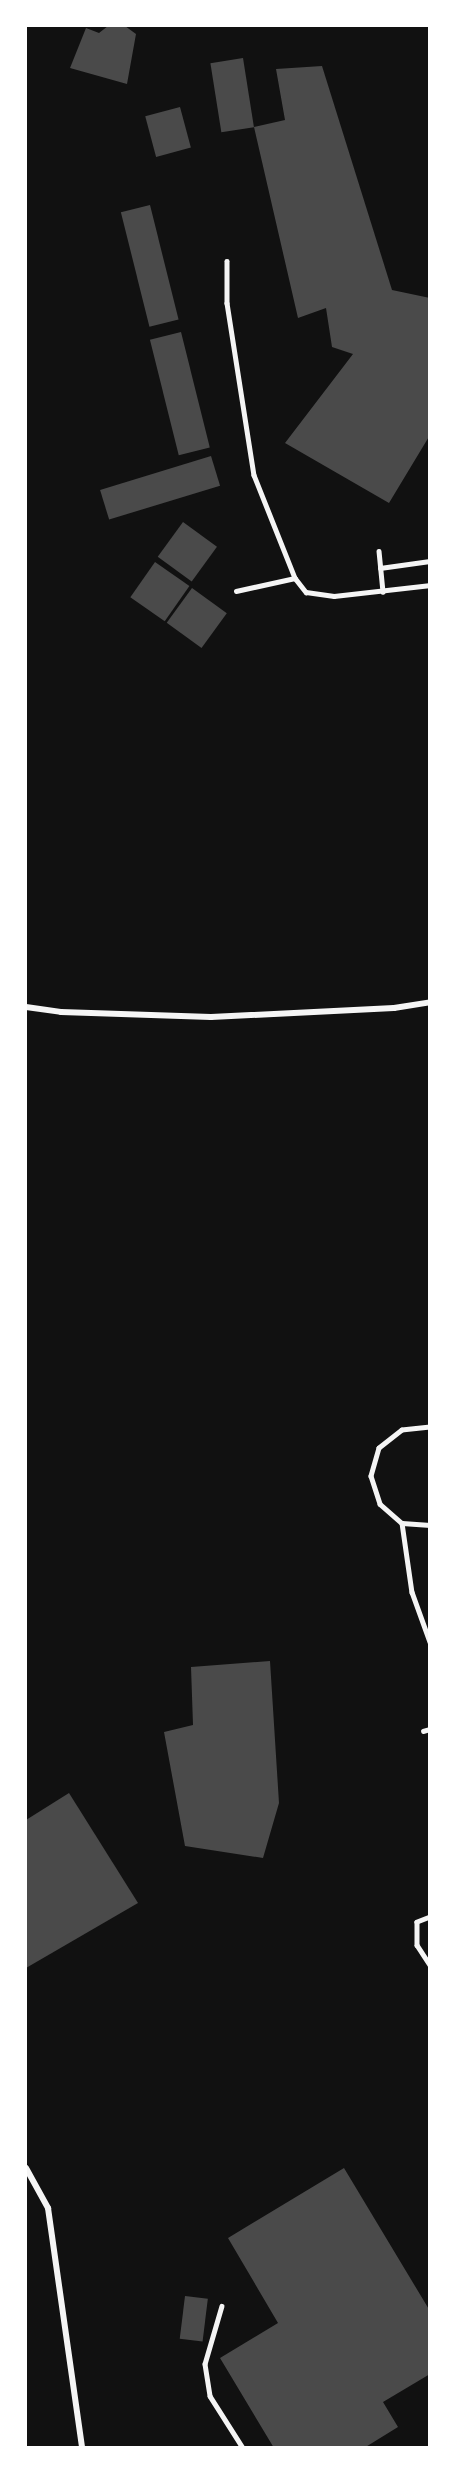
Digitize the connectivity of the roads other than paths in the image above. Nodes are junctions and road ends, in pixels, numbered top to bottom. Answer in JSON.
{"nodes":[{"id":1,"x":227,"y":261,"type":"dead end"},
{"id":2,"x":379,"y":551,"type":"dead end"},
{"id":3,"x":429,"y":561,"type":"edge"},
{"id":4,"x":381,"y":568,"type":"junction"},
{"id":5,"x":295,"y":578,"type":"junction"},
{"id":6,"x":429,"y":585,"type":"edge"},
{"id":7,"x":236,"y":591,"type":"dead end"},
{"id":8,"x":383,"y":592,"type":"junction"},
{"id":9,"x":429,"y":1002,"type":"edge"},
{"id":10,"x":26,"y":1007,"type":"edge"},
{"id":11,"x":429,"y":1427,"type":"edge"},
{"id":12,"x":402,"y":1523,"type":"junction"},
{"id":13,"x":429,"y":1525,"type":"edge"},
{"id":14,"x":429,"y":1642,"type":"edge"},
{"id":15,"x":429,"y":1729,"type":"edge"},
{"id":16,"x":423,"y":1731,"type":"dead end"},
{"id":17,"x":429,"y":1917,"type":"edge"},
{"id":18,"x":429,"y":1965,"type":"edge"},
{"id":19,"x":26,"y":2168,"type":"edge"},
{"id":20,"x":222,"y":2306,"type":"dead end"},
{"id":21,"x":82,"y":2448,"type":"edge"},
{"id":22,"x":243,"y":2448,"type":"edge"}],
"edges":[{"from":1,"to":5,"type":"lane"},
{"from":2,"to":4,"type":"lane"},
{"from":3,"to":4,"type":"lane"},
{"from":4,"to":8,"type":"lane"},
{"from":5,"to":7,"type":"lane"},
{"from":5,"to":8,"type":"lane"},
{"from":6,"to":8,"type":"lane"},
{"from":9,"to":10,"type":"street"},
{"from":11,"to":12,"type":"lane"},
{"from":12,"to":13,"type":"lane"},
{"from":12,"to":14,"type":"lane"},
{"from":15,"to":16,"type":"lane"},
{"from":17,"to":18,"type":"lane"},
{"from":19,"to":21,"type":"street"},
{"from":20,"to":22,"type":"lane"}]}
